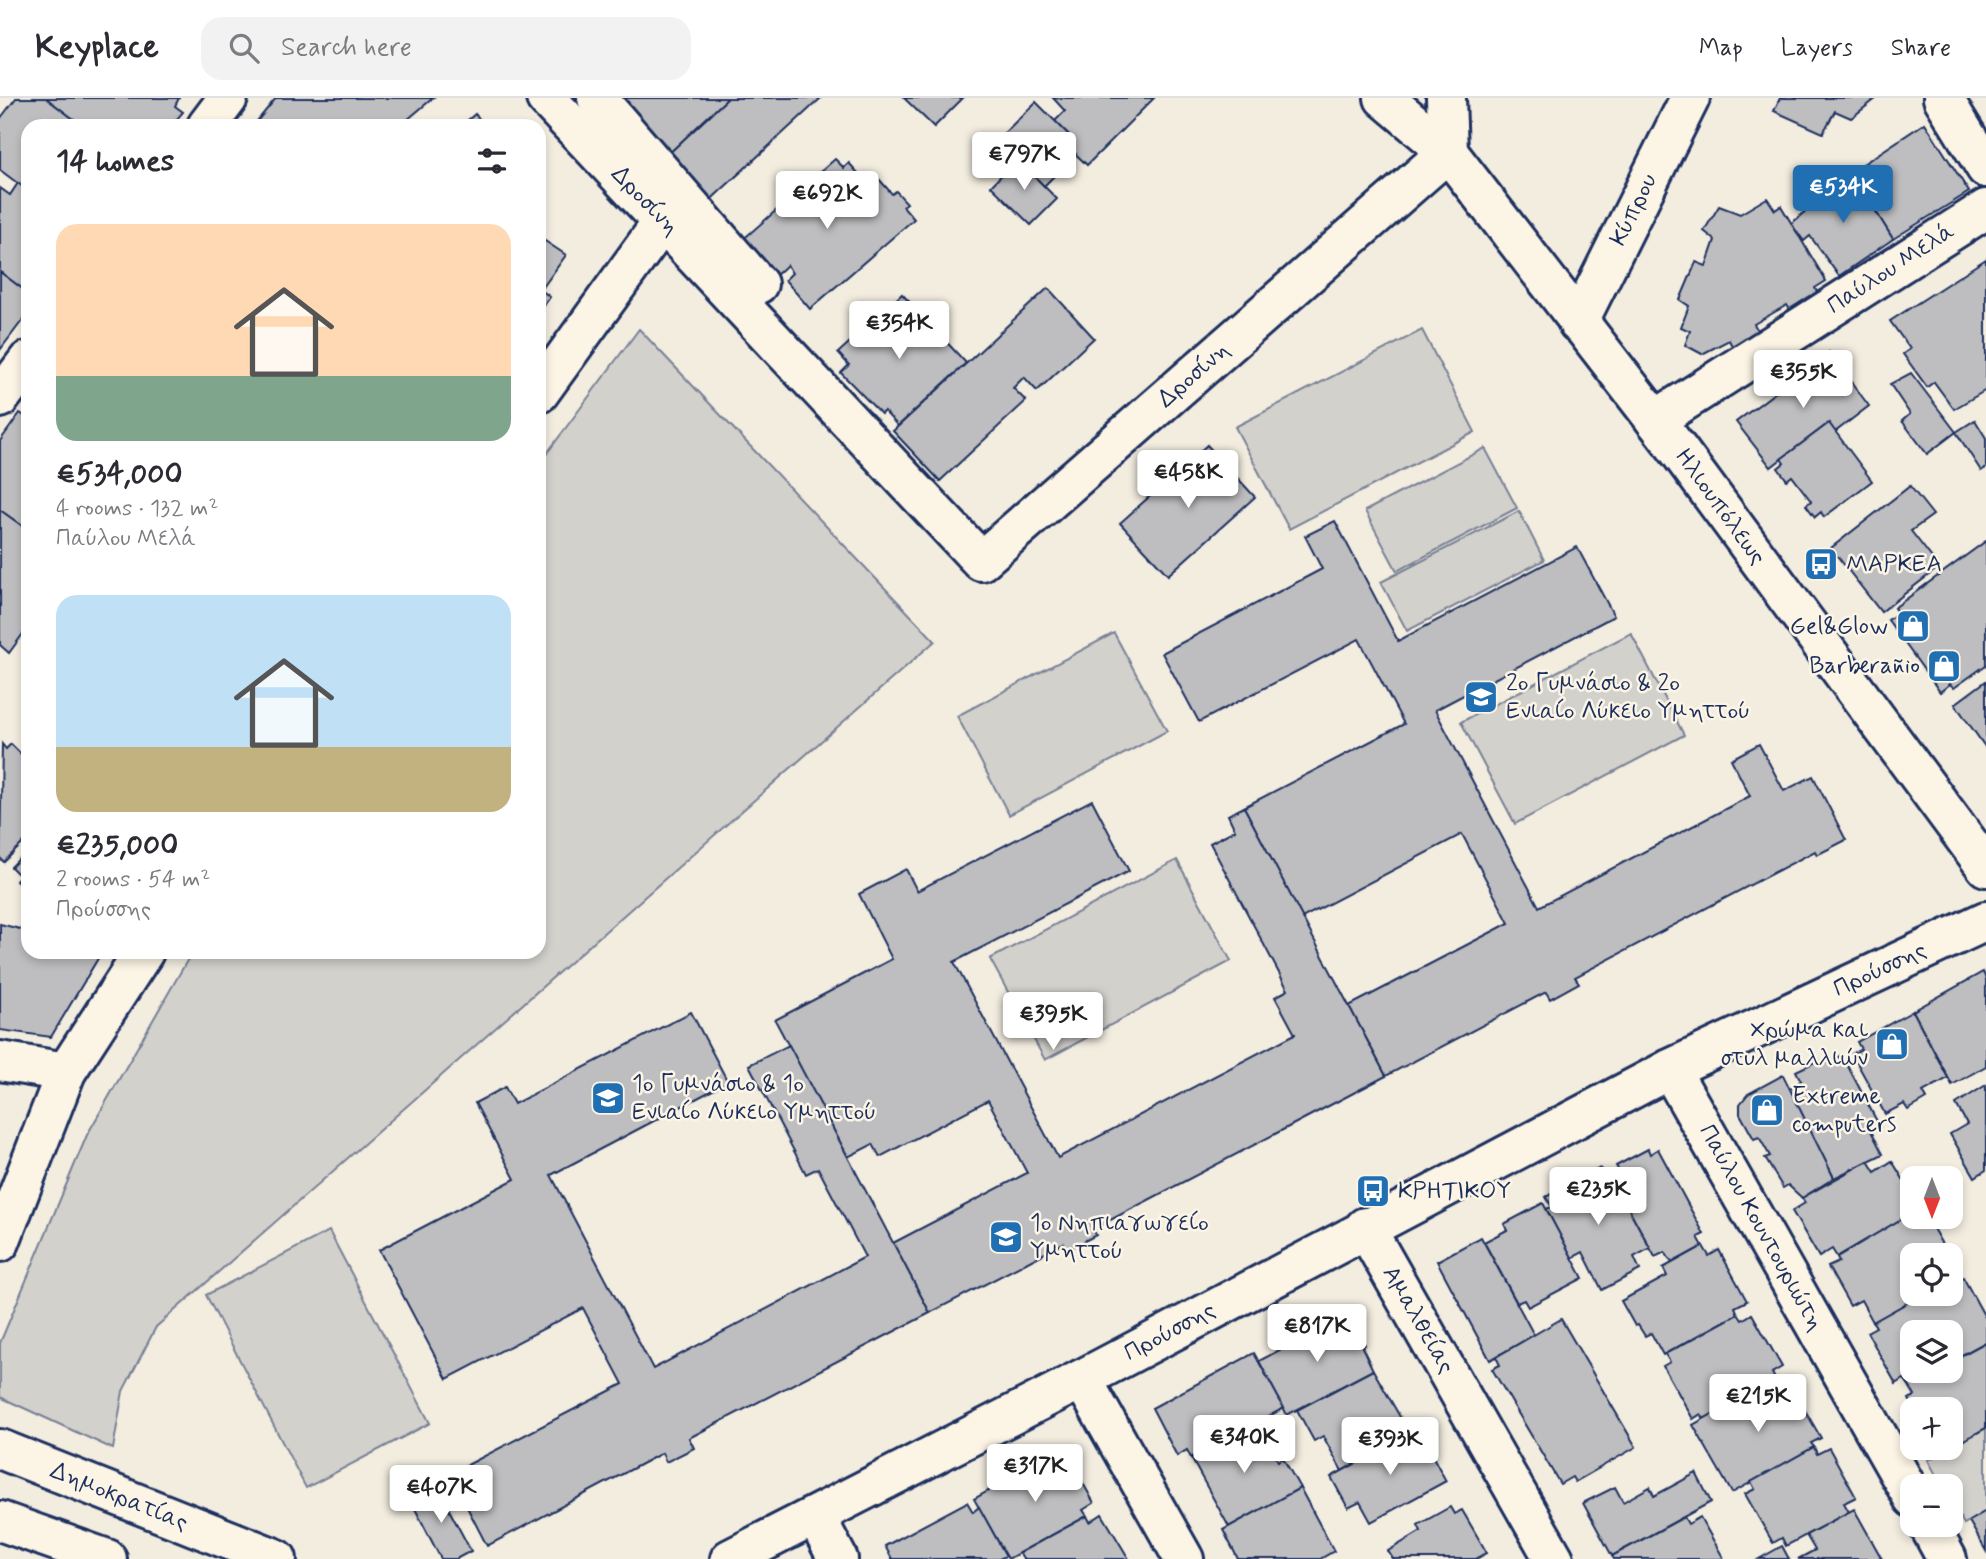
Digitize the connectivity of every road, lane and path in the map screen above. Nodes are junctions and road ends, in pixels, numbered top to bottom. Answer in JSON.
{"nodes":[{"id":1,"x":228,"y":98,"type":"edge"},
{"id":2,"x":547,"y":98,"type":"edge"},
{"id":3,"x":597,"y":98,"type":"edge"},
{"id":4,"x":1384,"y":98,"type":"edge"},
{"id":5,"x":1446,"y":98,"type":"edge"},
{"id":6,"x":1690,"y":98,"type":"edge"},
{"id":7,"x":1943,"y":98,"type":"edge"},
{"id":8,"x":212,"y":119,"type":"edge"},
{"id":9,"x":1448,"y":152,"type":"junction"},
{"id":10,"x":1986,"y":168,"type":"edge"},
{"id":11,"x":1986,"y":209,"type":"edge"},
{"id":12,"x":664,"y":220,"type":"junction"},
{"id":13,"x":1578,"y":323,"type":"junction"},
{"id":14,"x":21,"y":370,"type":"edge"},
{"id":15,"x":546,"y":383,"type":"edge"},
{"id":16,"x":0,"y":398,"type":"edge"},
{"id":17,"x":1655,"y":420,"type":"junction"},
{"id":18,"x":887,"y":457,"type":"junction"},
{"id":19,"x":1986,"y":867,"type":"edge"},
{"id":20,"x":1986,"y":920,"type":"edge"},
{"id":21,"x":139,"y":959,"type":"edge"},
{"id":22,"x":0,"y":1061,"type":"edge"},
{"id":23,"x":1670,"y":1069,"type":"junction"},
{"id":24,"x":66,"y":1072,"type":"junction"},
{"id":25,"x":1365,"y":1227,"type":"junction"},
{"id":26,"x":0,"y":1242,"type":"edge"},
{"id":27,"x":1082,"y":1380,"type":"junction"},
{"id":28,"x":0,"y":1450,"type":"edge"},
{"id":29,"x":1900,"y":1475,"type":"edge"},
{"id":30,"x":816,"y":1517,"type":"junction"},
{"id":31,"x":0,"y":1521,"type":"edge"},
{"id":32,"x":1935,"y":1537,"type":"edge"},
{"id":33,"x":107,"y":1559,"type":"edge"},
{"id":34,"x":277,"y":1559,"type":"edge"},
{"id":35,"x":730,"y":1559,"type":"edge"},
{"id":36,"x":838,"y":1559,"type":"edge"},
{"id":37,"x":1184,"y":1559,"type":"edge"},
{"id":38,"x":1554,"y":1559,"type":"edge"},
{"id":39,"x":1947,"y":1559,"type":"edge"}],
"edges":[{"from":1,"to":8,"type":"street"},
{"from":2,"to":12,"type":"street","name":"Δροσίνη"},
{"from":3,"to":18,"type":"street","name":"Δροσίνη"},
{"from":4,"to":9,"type":"street","name":"Ηλιουπόλεως"},
{"from":5,"to":9,"type":"street"},
{"from":6,"to":13,"type":"street","name":"Κύπρου"},
{"from":7,"to":10,"type":"street"},
{"from":9,"to":13,"type":"street","name":"Ηλιουπόλεως"},
{"from":9,"to":18,"type":"street","name":"Δροσίνη"},
{"from":11,"to":17,"type":"street","name":"Παύλου Μελά"},
{"from":12,"to":15,"type":"street"},
{"from":12,"to":18,"type":"street","name":"Δροσίνη"},
{"from":13,"to":17,"type":"street","name":"Ηλιουπόλεως"},
{"from":14,"to":16,"type":"street"},
{"from":17,"to":19,"type":"street","name":"Ηλιουπόλεως"},
{"from":20,"to":23,"type":"street","name":"Προύσσης"},
{"from":21,"to":24,"type":"street"},
{"from":22,"to":24,"type":"street"},
{"from":23,"to":25,"type":"street","name":"Προύσσης"},
{"from":23,"to":29,"type":"street","name":"Παύλου Κουντουριώτη"},
{"from":24,"to":26,"type":"street"},
{"from":25,"to":27,"type":"street","name":"Προύσσης"},
{"from":25,"to":38,"type":"street","name":"Αμαλθείας"},
{"from":27,"to":30,"type":"street","name":"Προύσσης"},
{"from":27,"to":37,"type":"street"},
{"from":28,"to":34,"type":"street","name":"Δημοκρατίας"},
{"from":30,"to":35,"type":"street","name":"Προύσσης"},
{"from":30,"to":36,"type":"street"},
{"from":31,"to":33,"type":"street"},
{"from":32,"to":39,"type":"street"}]}
